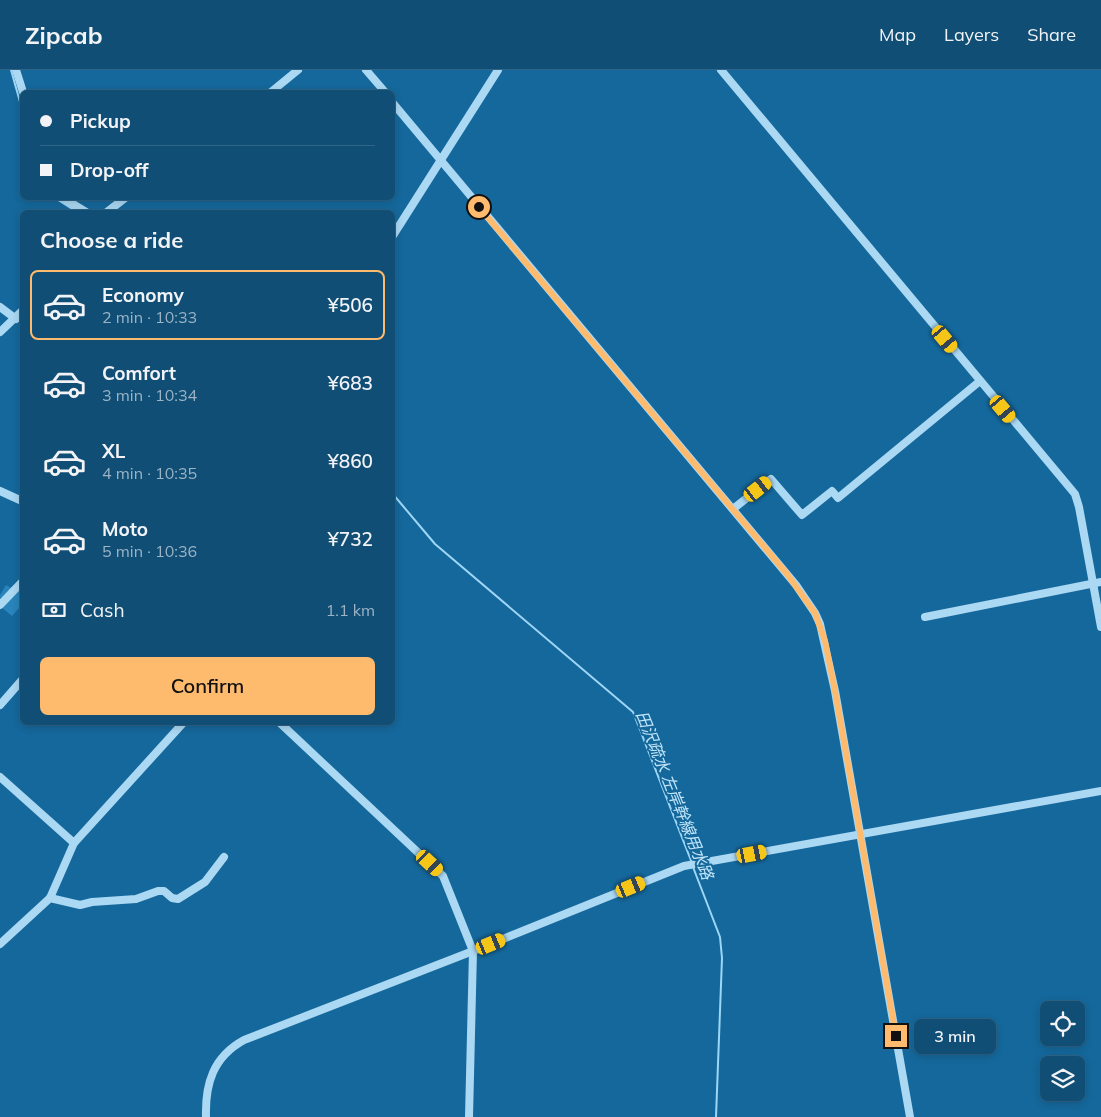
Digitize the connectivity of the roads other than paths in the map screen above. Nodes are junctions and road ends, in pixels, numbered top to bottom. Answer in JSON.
{"nodes":[{"id":1,"x":16,"y":70,"type":"edge"},
{"id":2,"x":298,"y":70,"type":"edge"},
{"id":3,"x":366,"y":70,"type":"edge"},
{"id":4,"x":498,"y":70,"type":"edge"},
{"id":5,"x":721,"y":70,"type":"edge"},
{"id":6,"x":22,"y":90,"type":"edge"},
{"id":7,"x":273,"y":90,"type":"edge"},
{"id":8,"x":383,"y":90,"type":"edge"},
{"id":9,"x":395,"y":106,"type":"edge"},
{"id":10,"x":441,"y":160,"type":"junction"},
{"id":11,"x":66,"y":200,"type":"edge"},
{"id":12,"x":122,"y":200,"type":"edge"},
{"id":13,"x":83,"y":210,"type":"edge"},
{"id":14,"x":110,"y":210,"type":"edge"},
{"id":15,"x":395,"y":232,"type":"edge"},
{"id":16,"x":0,"y":307,"type":"edge"},
{"id":17,"x":20,"y":314,"type":"edge"},
{"id":18,"x":16,"y":319,"type":"junction"},
{"id":19,"x":0,"y":332,"type":"edge"},
{"id":20,"x":980,"y":380,"type":"junction"},
{"id":21,"x":0,"y":491,"type":"edge"},
{"id":22,"x":20,"y":500,"type":"edge"},
{"id":23,"x":733,"y":509,"type":"junction"},
{"id":24,"x":1097,"y":583,"type":"edge"},
{"id":25,"x":20,"y":584,"type":"edge"},
{"id":26,"x":0,"y":605,"type":"edge"},
{"id":27,"x":926,"y":617,"type":"dead end"},
{"id":28,"x":1101,"y":627,"type":"edge"},
{"id":29,"x":20,"y":682,"type":"edge"},
{"id":30,"x":0,"y":704,"type":"edge"},
{"id":31,"x":181,"y":725,"type":"edge"},
{"id":32,"x":282,"y":725,"type":"edge"},
{"id":33,"x":0,"y":777,"type":"edge"},
{"id":34,"x":1101,"y":791,"type":"edge"},
{"id":35,"x":860,"y":833,"type":"junction"},
{"id":36,"x":74,"y":843,"type":"junction"},
{"id":37,"x":224,"y":857,"type":"dead end"},
{"id":38,"x":50,"y":898,"type":"junction"},
{"id":39,"x":0,"y":944,"type":"edge"},
{"id":40,"x":473,"y":951,"type":"junction"},
{"id":41,"x":206,"y":1117,"type":"edge"},
{"id":42,"x":469,"y":1117,"type":"edge"},
{"id":43,"x":910,"y":1117,"type":"edge"}],
"edges":[{"from":1,"to":6,"type":"street"},
{"from":2,"to":7,"type":"street"},
{"from":3,"to":8,"type":"street"},
{"from":4,"to":10,"type":"street"},
{"from":5,"to":20,"type":"street"},
{"from":9,"to":10,"type":"street"},
{"from":10,"to":15,"type":"street"},
{"from":10,"to":23,"type":"street"},
{"from":11,"to":13,"type":"street"},
{"from":12,"to":14,"type":"street"},
{"from":16,"to":18,"type":"street"},
{"from":17,"to":18,"type":"street"},
{"from":18,"to":19,"type":"street"},
{"from":20,"to":23,"type":"street"},
{"from":20,"to":24,"type":"street"},
{"from":21,"to":22,"type":"street"},
{"from":23,"to":35,"type":"street"},
{"from":24,"to":27,"type":"street"},
{"from":24,"to":28,"type":"street"},
{"from":25,"to":26,"type":"street"},
{"from":29,"to":30,"type":"street"},
{"from":31,"to":36,"type":"street"},
{"from":32,"to":40,"type":"street"},
{"from":33,"to":36,"type":"street"},
{"from":34,"to":35,"type":"street"},
{"from":35,"to":40,"type":"street"},
{"from":35,"to":43,"type":"street"},
{"from":36,"to":38,"type":"street"},
{"from":37,"to":38,"type":"street"},
{"from":38,"to":39,"type":"street"},
{"from":40,"to":41,"type":"street"},
{"from":40,"to":42,"type":"street"}]}
